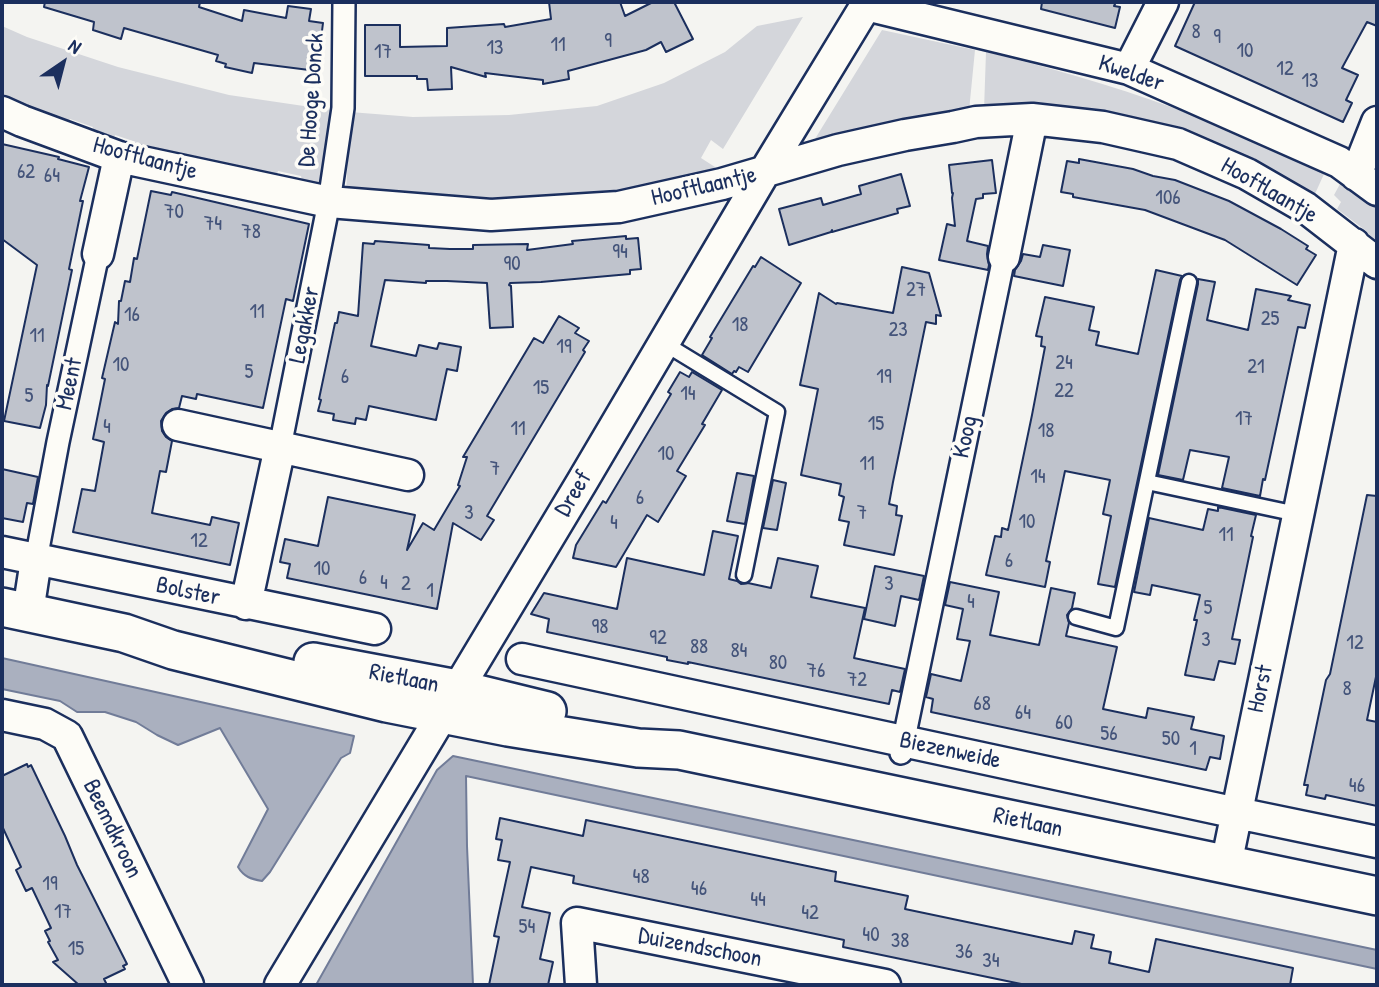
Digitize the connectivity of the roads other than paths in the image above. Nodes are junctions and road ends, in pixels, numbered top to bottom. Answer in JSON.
{"nodes":[{"id":1,"x":344,"y":2,"type":"edge"},
{"id":2,"x":1163,"y":2,"type":"edge"},
{"id":3,"x":867,"y":4,"type":"edge"},
{"id":4,"x":1129,"y":69,"type":"junction"},
{"id":5,"x":2,"y":112,"type":"edge"},
{"id":6,"x":1032,"y":119,"type":"junction"},
{"id":7,"x":1377,"y":122,"type":"edge"},
{"id":8,"x":119,"y":157,"type":"junction"},
{"id":9,"x":764,"y":173,"type":"junction"},
{"id":10,"x":1367,"y":182,"type":"edge"},
{"id":11,"x":329,"y":202,"type":"junction"},
{"id":12,"x":1354,"y":244,"type":"junction"},
{"id":13,"x":98,"y":254,"type":"joint"},
{"id":14,"x":1004,"y":257,"type":"joint"},
{"id":15,"x":1377,"y":263,"type":"edge"},
{"id":16,"x":1189,"y":282,"type":"dead end"},
{"id":17,"x":663,"y":342,"type":"junction"},
{"id":18,"x":178,"y":425,"type":"dead end"},
{"id":19,"x":280,"y":447,"type":"junction"},
{"id":20,"x":408,"y":475,"type":"dead end"},
{"id":21,"x":1147,"y":482,"type":"junction"},
{"id":22,"x":1297,"y":514,"type":"junction"},
{"id":23,"x":2,"y":552,"type":"edge"},
{"id":24,"x":36,"y":560,"type":"junction"},
{"id":25,"x":744,"y":575,"type":"dead end"},
{"id":26,"x":246,"y":604,"type":"junction"},
{"id":27,"x":15,"y":610,"type":"edge"},
{"id":28,"x":1076,"y":617,"type":"dead end"},
{"id":29,"x":375,"y":629,"type":"dead end"},
{"id":30,"x":522,"y":659,"type":"dead end"},
{"id":31,"x":450,"y":702,"type":"junction"},
{"id":32,"x":2,"y":715,"type":"edge"},
{"id":33,"x":902,"y":748,"type":"junction"},
{"id":34,"x":1237,"y":813,"type":"junction"},
{"id":35,"x":1377,"y":842,"type":"edge"},
{"id":36,"x":1226,"y":865,"type":"junction"},
{"id":37,"x":1377,"y":896,"type":"edge"},
{"id":38,"x":188,"y":985,"type":"edge"},
{"id":39,"x":280,"y":985,"type":"edge"},
{"id":40,"x":581,"y":985,"type":"edge"},
{"id":41,"x":885,"y":985,"type":"edge"}],
"edges":[{"from":1,"to":11,"type":"street","name":"De Hooge Donck"},
{"from":2,"to":4,"type":"street"},
{"from":3,"to":4,"type":"street","name":"Kwelder"},
{"from":3,"to":9,"type":"street","name":"Dreef"},
{"from":4,"to":10,"type":"street","name":"Kwelder"},
{"from":5,"to":8,"type":"street","name":"Hooftlaantje"},
{"from":6,"to":9,"type":"street","name":"Hooftlaantje"},
{"from":6,"to":12,"type":"street","name":"Hooftlaantje"},
{"from":6,"to":14,"type":"street","name":"Koog"},
{"from":7,"to":10,"type":"street"},
{"from":8,"to":11,"type":"street","name":"Hooftlaantje"},
{"from":8,"to":13,"type":"street","name":"Meent"},
{"from":9,"to":11,"type":"street","name":"Hooftlaantje"},
{"from":9,"to":17,"type":"street","name":"Dreef"},
{"from":11,"to":19,"type":"street","name":"Legakker"},
{"from":12,"to":15,"type":"street","name":"Hooftlaantje"},
{"from":12,"to":22,"type":"street","name":"Horst"},
{"from":13,"to":24,"type":"street","name":"Meent"},
{"from":14,"to":33,"type":"street","name":"Koog"},
{"from":16,"to":21,"type":"lane"},
{"from":17,"to":25,"type":"lane"},
{"from":17,"to":31,"type":"street","name":"Dreef"},
{"from":18,"to":19,"type":"street"},
{"from":19,"to":20,"type":"street"},
{"from":19,"to":26,"type":"street","name":"Legakker"},
{"from":21,"to":22,"type":"lane"},
{"from":21,"to":28,"type":"lane"},
{"from":22,"to":34,"type":"street","name":"Horst"},
{"from":23,"to":24,"type":"street","name":"Bolster"},
{"from":24,"to":26,"type":"street","name":"Bolster"},
{"from":24,"to":27,"type":"street","name":"Meent"},
{"from":26,"to":29,"type":"street","name":"Bolster"},
{"from":27,"to":31,"type":"street","name":"Rietlaan"},
{"from":30,"to":33,"type":"street","name":"Biezenweide"},
{"from":31,"to":36,"type":"street","name":"Rietlaan"},
{"from":31,"to":39,"type":"street","name":"Dreef"},
{"from":32,"to":38,"type":"street","name":"Beemdkroon"},
{"from":33,"to":34,"type":"street","name":"Biezenweide"},
{"from":34,"to":35,"type":"street","name":"Biezenweide"},
{"from":34,"to":36,"type":"street","name":"Horst"},
{"from":36,"to":37,"type":"street","name":"Rietlaan"},
{"from":40,"to":41,"type":"street","name":"Duizendschoon"}]}
